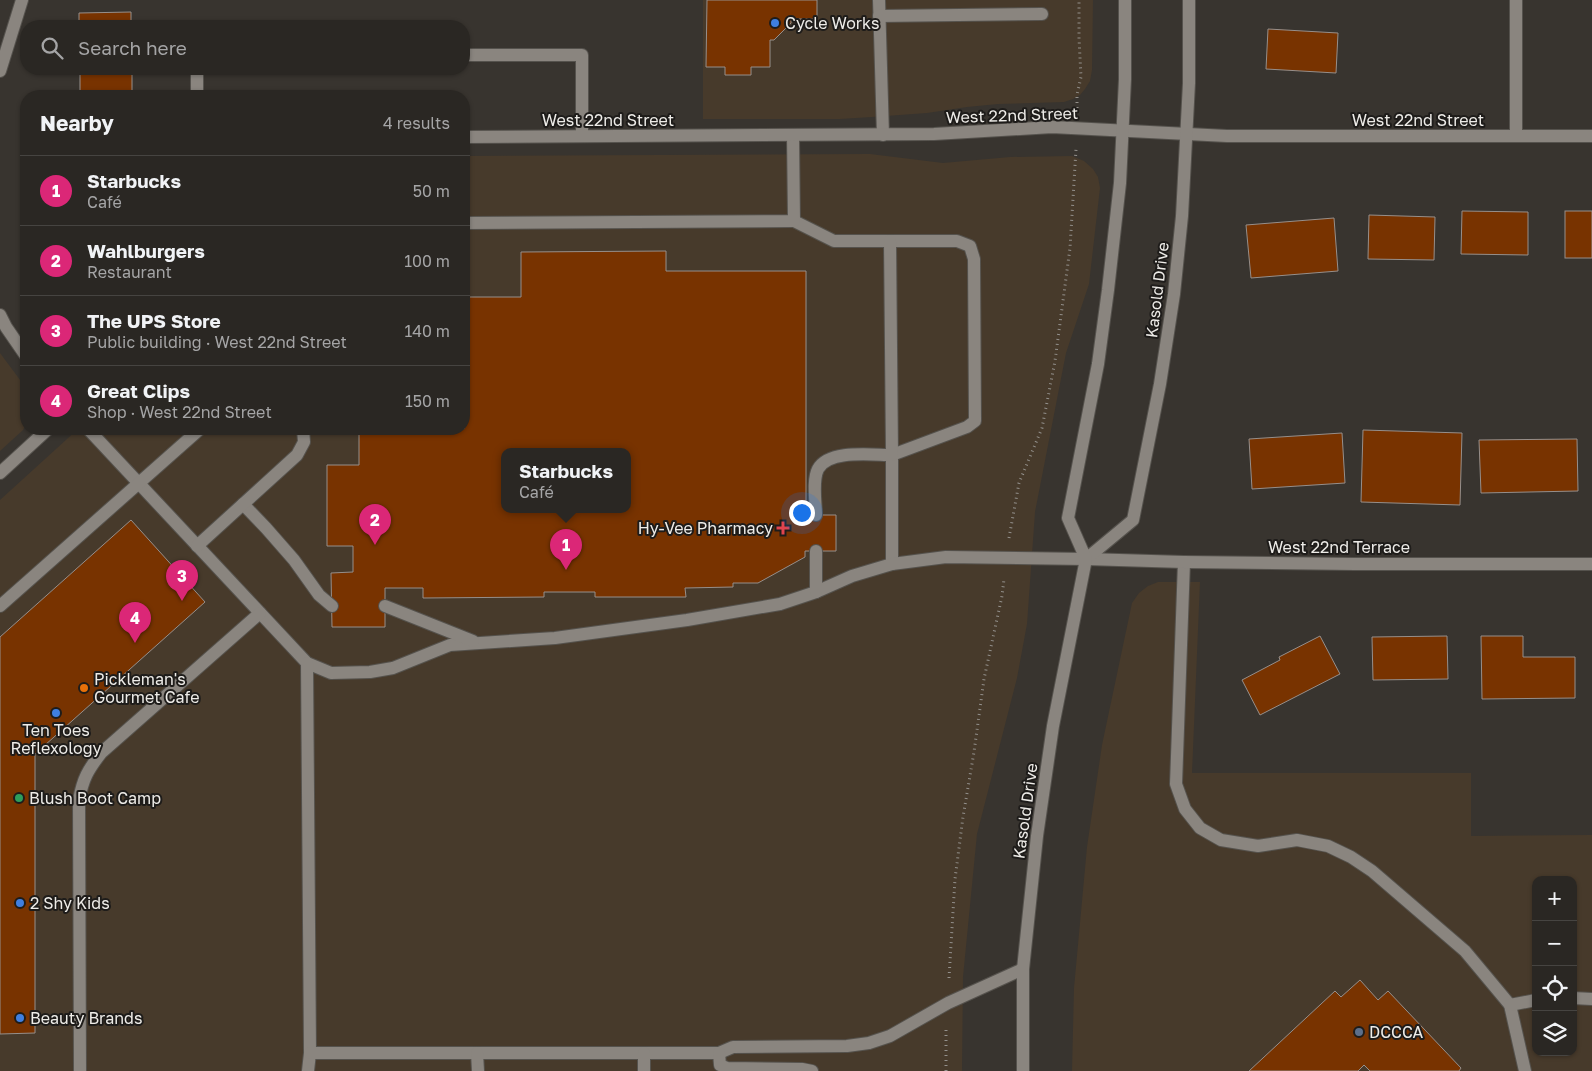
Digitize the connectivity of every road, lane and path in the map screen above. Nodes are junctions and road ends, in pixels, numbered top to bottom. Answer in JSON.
{"nodes":[{"id":1,"x":22,"y":0,"type":"edge"},
{"id":2,"x":879,"y":0,"type":"edge"},
{"id":3,"x":1079,"y":0,"type":"edge"},
{"id":4,"x":1125,"y":0,"type":"edge"},
{"id":5,"x":1188,"y":0,"type":"edge"},
{"id":6,"x":1516,"y":0,"type":"edge"},
{"id":7,"x":1042,"y":14,"type":"dead end"},
{"id":8,"x":880,"y":16,"type":"junction"},
{"id":9,"x":3,"y":53,"type":"edge"},
{"id":10,"x":470,"y":55,"type":"edge"},
{"id":11,"x":0,"y":72,"type":"edge"},
{"id":12,"x":197,"y":75,"type":"edge"},
{"id":13,"x":197,"y":90,"type":"edge"},
{"id":14,"x":1077,"y":128,"type":"junction"},
{"id":15,"x":1122,"y":130,"type":"junction"},
{"id":16,"x":1187,"y":134,"type":"junction"},
{"id":17,"x":793,"y":135,"type":"junction"},
{"id":18,"x":883,"y":135,"type":"junction"},
{"id":19,"x":582,"y":136,"type":"junction"},
{"id":20,"x":1516,"y":136,"type":"junction"},
{"id":21,"x":1592,"y":136,"type":"edge"},
{"id":22,"x":470,"y":137,"type":"edge"},
{"id":23,"x":794,"y":220,"type":"junction"},
{"id":24,"x":470,"y":222,"type":"edge"},
{"id":25,"x":890,"y":241,"type":"junction"},
{"id":26,"x":0,"y":315,"type":"edge"},
{"id":27,"x":20,"y":347,"type":"edge"},
{"id":28,"x":41,"y":435,"type":"edge"},
{"id":29,"x":94,"y":435,"type":"edge"},
{"id":30,"x":193,"y":435,"type":"edge"},
{"id":31,"x":303,"y":435,"type":"edge"},
{"id":32,"x":892,"y":455,"type":"junction"},
{"id":33,"x":0,"y":473,"type":"edge"},
{"id":34,"x":139,"y":483,"type":"junction"},
{"id":35,"x":243,"y":504,"type":"junction"},
{"id":36,"x":816,"y":515,"type":"dead end"},
{"id":37,"x":1010,"y":528,"type":"dead end"},
{"id":38,"x":197,"y":546,"type":"junction"},
{"id":39,"x":816,"y":551,"type":"dead end"},
{"id":40,"x":1086,"y":559,"type":"junction"},
{"id":41,"x":1184,"y":562,"type":"junction"},
{"id":42,"x":892,"y":564,"type":"junction"},
{"id":43,"x":1592,"y":564,"type":"edge"},
{"id":44,"x":816,"y":592,"type":"junction"},
{"id":45,"x":1002,"y":596,"type":"dead end"},
{"id":46,"x":0,"y":606,"type":"edge"},
{"id":47,"x":332,"y":606,"type":"dead end"},
{"id":48,"x":385,"y":606,"type":"dead end"},
{"id":49,"x":260,"y":613,"type":"junction"},
{"id":50,"x":476,"y":642,"type":"junction"},
{"id":51,"x":307,"y":663,"type":"junction"},
{"id":52,"x":1023,"y":969,"type":"junction"},
{"id":53,"x":1577,"y":998,"type":"edge"},
{"id":54,"x":1592,"y":999,"type":"edge"},
{"id":55,"x":1532,"y":1001,"type":"edge"},
{"id":56,"x":948,"y":1003,"type":"junction"},
{"id":57,"x":1510,"y":1005,"type":"junction"},
{"id":58,"x":310,"y":1053,"type":"junction"},
{"id":59,"x":478,"y":1053,"type":"junction"},
{"id":60,"x":644,"y":1053,"type":"junction"},
{"id":61,"x":719,"y":1053,"type":"junction"},
{"id":62,"x":80,"y":1071,"type":"edge"},
{"id":63,"x":308,"y":1071,"type":"edge"},
{"id":64,"x":478,"y":1071,"type":"edge"},
{"id":65,"x":644,"y":1071,"type":"edge"},
{"id":66,"x":812,"y":1071,"type":"edge"},
{"id":67,"x":946,"y":1071,"type":"edge"},
{"id":68,"x":1023,"y":1071,"type":"edge"},
{"id":69,"x":1525,"y":1071,"type":"edge"}],
"edges":[{"from":1,"to":9,"type":"street"},
{"from":2,"to":8,"type":"street"},
{"from":3,"to":14,"type":"path"},
{"from":4,"to":15,"type":"street"},
{"from":5,"to":16,"type":"street","name":"Kasold Drive"},
{"from":6,"to":20,"type":"street"},
{"from":7,"to":8,"type":"street"},
{"from":8,"to":18,"type":"street"},
{"from":9,"to":11,"type":"street"},
{"from":10,"to":19,"type":"street"},
{"from":12,"to":13,"type":"street"},
{"from":14,"to":15,"type":"street","name":"West 22nd Street"},
{"from":14,"to":18,"type":"street","name":"West 22nd Street"},
{"from":14,"to":37,"type":"path"},
{"from":15,"to":16,"type":"street","name":"West 22nd Street"},
{"from":15,"to":40,"type":"street"},
{"from":16,"to":20,"type":"street","name":"West 22nd Street"},
{"from":16,"to":40,"type":"street","name":"Kasold Drive"},
{"from":17,"to":18,"type":"street","name":"West 22nd Street"},
{"from":17,"to":19,"type":"street","name":"West 22nd Street"},
{"from":17,"to":23,"type":"street"},
{"from":19,"to":22,"type":"street","name":"West 22nd Street"},
{"from":20,"to":21,"type":"street","name":"West 22nd Street"},
{"from":23,"to":24,"type":"street"},
{"from":23,"to":25,"type":"street"},
{"from":25,"to":32,"type":"street"},
{"from":25,"to":32,"type":"street"},
{"from":26,"to":27,"type":"street"},
{"from":28,"to":33,"type":"street"},
{"from":29,"to":34,"type":"street"},
{"from":30,"to":34,"type":"street"},
{"from":31,"to":35,"type":"street"},
{"from":32,"to":36,"type":"street"},
{"from":32,"to":42,"type":"street"},
{"from":34,"to":38,"type":"street"},
{"from":34,"to":46,"type":"street"},
{"from":35,"to":38,"type":"street"},
{"from":35,"to":47,"type":"street"},
{"from":38,"to":49,"type":"street"},
{"from":39,"to":44,"type":"street"},
{"from":40,"to":41,"type":"street","name":"West 22nd Terrace"},
{"from":40,"to":42,"type":"street","name":"West 22nd Terrace"},
{"from":40,"to":52,"type":"street","name":"Kasold Drive"},
{"from":41,"to":43,"type":"street","name":"West 22nd Terrace"},
{"from":41,"to":57,"type":"street"},
{"from":42,"to":44,"type":"street","name":"West 22nd Terrace"},
{"from":44,"to":50,"type":"street","name":"West 22nd Terrace"},
{"from":45,"to":56,"type":"path"},
{"from":48,"to":50,"type":"street"},
{"from":49,"to":51,"type":"street"},
{"from":49,"to":62,"type":"street"},
{"from":50,"to":51,"type":"street","name":"West 22nd Terrace"},
{"from":51,"to":58,"type":"street"},
{"from":52,"to":56,"type":"street"},
{"from":52,"to":68,"type":"street","name":"Kasold Drive"},
{"from":53,"to":54,"type":"street"},
{"from":55,"to":57,"type":"street"},
{"from":56,"to":61,"type":"street"},
{"from":56,"to":67,"type":"path"},
{"from":57,"to":69,"type":"street"},
{"from":58,"to":59,"type":"street"},
{"from":58,"to":63,"type":"street"},
{"from":59,"to":60,"type":"street"},
{"from":59,"to":64,"type":"street"},
{"from":60,"to":61,"type":"street"},
{"from":60,"to":65,"type":"street"},
{"from":61,"to":66,"type":"street"}]}
